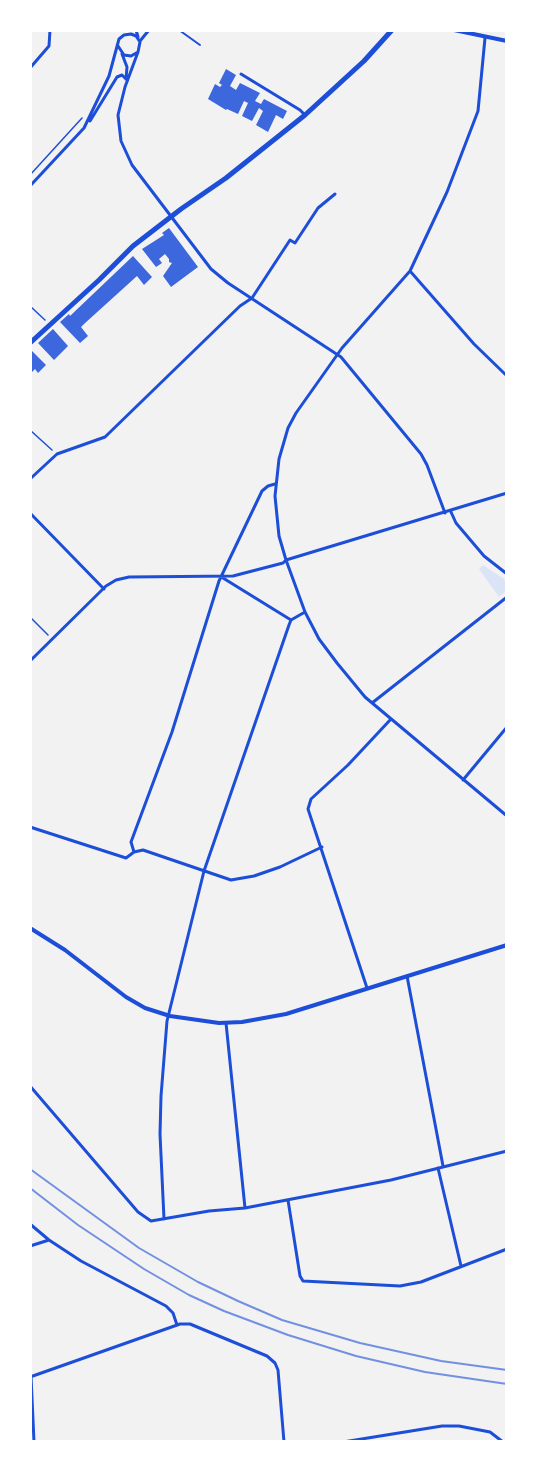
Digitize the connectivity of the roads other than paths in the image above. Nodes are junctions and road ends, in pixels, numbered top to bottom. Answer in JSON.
{"nodes":[{"id":1,"x":50,"y":30,"type":"edge"},
{"id":2,"x":122,"y":30,"type":"edge"},
{"id":3,"x":136,"y":30,"type":"edge"},
{"id":4,"x":149,"y":30,"type":"edge"},
{"id":5,"x":179,"y":30,"type":"edge"},
{"id":6,"x":392,"y":30,"type":"edge"},
{"id":7,"x":454,"y":30,"type":"edge"},
{"id":8,"x":485,"y":38,"type":"junction"},
{"id":9,"x":119,"y":39,"type":"junction"},
{"id":10,"x":139,"y":41,"type":"junction"},
{"id":11,"x":507,"y":41,"type":"edge"},
{"id":12,"x":200,"y":45,"type":"dead end"},
{"id":13,"x":118,"y":46,"type":"junction"},
{"id":14,"x":121,"y":52,"type":"junction"},
{"id":15,"x":138,"y":52,"type":"junction"},
{"id":16,"x":133,"y":67,"type":"junction"},
{"id":17,"x":30,"y":68,"type":"edge"},
{"id":18,"x":127,"y":73,"type":"junction"},
{"id":19,"x":241,"y":74,"type":"dead end"},
{"id":20,"x":122,"y":75,"type":"junction"},
{"id":21,"x":126,"y":80,"type":"junction"},
{"id":22,"x":125,"y":87,"type":"junction"},
{"id":23,"x":305,"y":115,"type":"junction"},
{"id":24,"x":84,"y":128,"type":"junction"},
{"id":25,"x":30,"y":186,"type":"edge"},
{"id":26,"x":335,"y":194,"type":"dead end"},
{"id":27,"x":171,"y":216,"type":"junction"},
{"id":28,"x":410,"y":271,"type":"junction"},
{"id":29,"x":252,"y":298,"type":"junction"},
{"id":30,"x":30,"y":343,"type":"edge"},
{"id":31,"x":337,"y":354,"type":"junction"},
{"id":32,"x":507,"y":376,"type":"edge"},
{"id":33,"x":30,"y":480,"type":"edge"},
{"id":34,"x":275,"y":484,"type":"junction"},
{"id":35,"x":507,"y":494,"type":"edge"},
{"id":36,"x":450,"y":511,"type":"junction"},
{"id":37,"x":30,"y":513,"type":"edge"},
{"id":38,"x":444,"y":513,"type":"junction"},
{"id":39,"x":286,"y":560,"type":"junction"},
{"id":40,"x":507,"y":574,"type":"edge"},
{"id":41,"x":221,"y":577,"type":"junction"},
{"id":42,"x":104,"y":589,"type":"junction"},
{"id":43,"x":507,"y":597,"type":"edge"},
{"id":44,"x":305,"y":612,"type":"junction"},
{"id":45,"x":291,"y":620,"type":"junction"},
{"id":46,"x":30,"y":661,"type":"edge"},
{"id":47,"x":372,"y":703,"type":"junction"},
{"id":48,"x":391,"y":719,"type":"junction"},
{"id":49,"x":507,"y":727,"type":"edge"},
{"id":50,"x":463,"y":780,"type":"junction"},
{"id":51,"x":507,"y":816,"type":"edge"},
{"id":52,"x":30,"y":827,"type":"edge"},
{"id":53,"x":321,"y":847,"type":"junction"},
{"id":54,"x":134,"y":852,"type":"junction"},
{"id":55,"x":204,"y":871,"type":"junction"},
{"id":56,"x":30,"y":928,"type":"edge"},
{"id":57,"x":507,"y":945,"type":"edge"},
{"id":58,"x":407,"y":976,"type":"junction"},
{"id":59,"x":367,"y":989,"type":"junction"},
{"id":60,"x":170,"y":1016,"type":"junction"},
{"id":61,"x":226,"y":1023,"type":"junction"},
{"id":62,"x":30,"y":1086,"type":"edge"},
{"id":63,"x":507,"y":1151,"type":"edge"},
{"id":64,"x":443,"y":1167,"type":"junction"},
{"id":65,"x":438,"y":1168,"type":"junction"},
{"id":66,"x":288,"y":1200,"type":"junction"},
{"id":67,"x":245,"y":1208,"type":"junction"},
{"id":68,"x":164,"y":1219,"type":"junction"},
{"id":69,"x":30,"y":1224,"type":"edge"},
{"id":70,"x":49,"y":1240,"type":"junction"},
{"id":71,"x":30,"y":1246,"type":"edge"},
{"id":72,"x":507,"y":1249,"type":"edge"},
{"id":73,"x":461,"y":1266,"type":"junction"},
{"id":74,"x":177,"y":1325,"type":"junction"},
{"id":75,"x":31,"y":1376,"type":"edge"},
{"id":76,"x":352,"y":1441,"type":"edge"},
{"id":77,"x":34,"y":1442,"type":"edge"},
{"id":78,"x":284,"y":1442,"type":"edge"},
{"id":79,"x":343,"y":1442,"type":"edge"},
{"id":80,"x":503,"y":1442,"type":"edge"}],
"edges":[{"from":1,"to":17,"type":"street"},
{"from":2,"to":9,"type":"street"},
{"from":3,"to":10,"type":"street"},
{"from":4,"to":10,"type":"street"},
{"from":5,"to":12,"type":"street"},
{"from":6,"to":23,"type":"main road"},
{"from":7,"to":8,"type":"street"},
{"from":8,"to":11,"type":"street"},
{"from":8,"to":28,"type":"street"},
{"from":9,"to":10,"type":"street"},
{"from":9,"to":13,"type":"street"},
{"from":10,"to":15,"type":"street"},
{"from":13,"to":14,"type":"street"},
{"from":13,"to":24,"type":"street"},
{"from":14,"to":15,"type":"street"},
{"from":14,"to":18,"type":"street"},
{"from":15,"to":16,"type":"street"},
{"from":16,"to":18,"type":"street"},
{"from":16,"to":22,"type":"street"},
{"from":18,"to":20,"type":"street"},
{"from":18,"to":21,"type":"street"},
{"from":19,"to":23,"type":"street"},
{"from":20,"to":21,"type":"street"},
{"from":20,"to":24,"type":"street"},
{"from":21,"to":22,"type":"street"},
{"from":22,"to":27,"type":"street"},
{"from":23,"to":27,"type":"main road"},
{"from":24,"to":25,"type":"street"},
{"from":26,"to":29,"type":"street"},
{"from":27,"to":29,"type":"street"},
{"from":27,"to":30,"type":"main road"},
{"from":28,"to":31,"type":"street"},
{"from":28,"to":32,"type":"street"},
{"from":29,"to":31,"type":"street"},
{"from":29,"to":33,"type":"street"},
{"from":31,"to":34,"type":"street"},
{"from":31,"to":38,"type":"street"},
{"from":34,"to":39,"type":"street"},
{"from":34,"to":41,"type":"street"},
{"from":35,"to":36,"type":"street"},
{"from":36,"to":38,"type":"street"},
{"from":36,"to":40,"type":"street"},
{"from":37,"to":42,"type":"street"},
{"from":38,"to":39,"type":"street"},
{"from":39,"to":41,"type":"street"},
{"from":39,"to":44,"type":"street"},
{"from":41,"to":42,"type":"street"},
{"from":41,"to":45,"type":"street"},
{"from":41,"to":54,"type":"street"},
{"from":42,"to":46,"type":"street"},
{"from":43,"to":47,"type":"street"},
{"from":44,"to":45,"type":"street"},
{"from":44,"to":47,"type":"street"},
{"from":45,"to":55,"type":"street"},
{"from":47,"to":48,"type":"street"},
{"from":48,"to":50,"type":"street"},
{"from":48,"to":53,"type":"street"},
{"from":49,"to":50,"type":"street"},
{"from":50,"to":51,"type":"street"},
{"from":52,"to":54,"type":"street"},
{"from":53,"to":55,"type":"street"},
{"from":53,"to":59,"type":"street"},
{"from":54,"to":55,"type":"street"},
{"from":55,"to":60,"type":"street"},
{"from":56,"to":60,"type":"street"},
{"from":57,"to":58,"type":"street"},
{"from":58,"to":59,"type":"street"},
{"from":58,"to":64,"type":"street"},
{"from":59,"to":61,"type":"street"},
{"from":60,"to":61,"type":"street"},
{"from":60,"to":68,"type":"street"},
{"from":61,"to":67,"type":"street"},
{"from":62,"to":68,"type":"street"},
{"from":63,"to":64,"type":"street"},
{"from":64,"to":65,"type":"street"},
{"from":65,"to":66,"type":"street"},
{"from":65,"to":73,"type":"street"},
{"from":66,"to":67,"type":"street"},
{"from":66,"to":73,"type":"street"},
{"from":67,"to":68,"type":"street"},
{"from":69,"to":70,"type":"street"},
{"from":70,"to":71,"type":"street"},
{"from":70,"to":74,"type":"street"},
{"from":72,"to":73,"type":"street"},
{"from":74,"to":75,"type":"street"},
{"from":74,"to":78,"type":"street"},
{"from":75,"to":77,"type":"street"},
{"from":76,"to":79,"type":"street"},
{"from":76,"to":80,"type":"street"}]}
